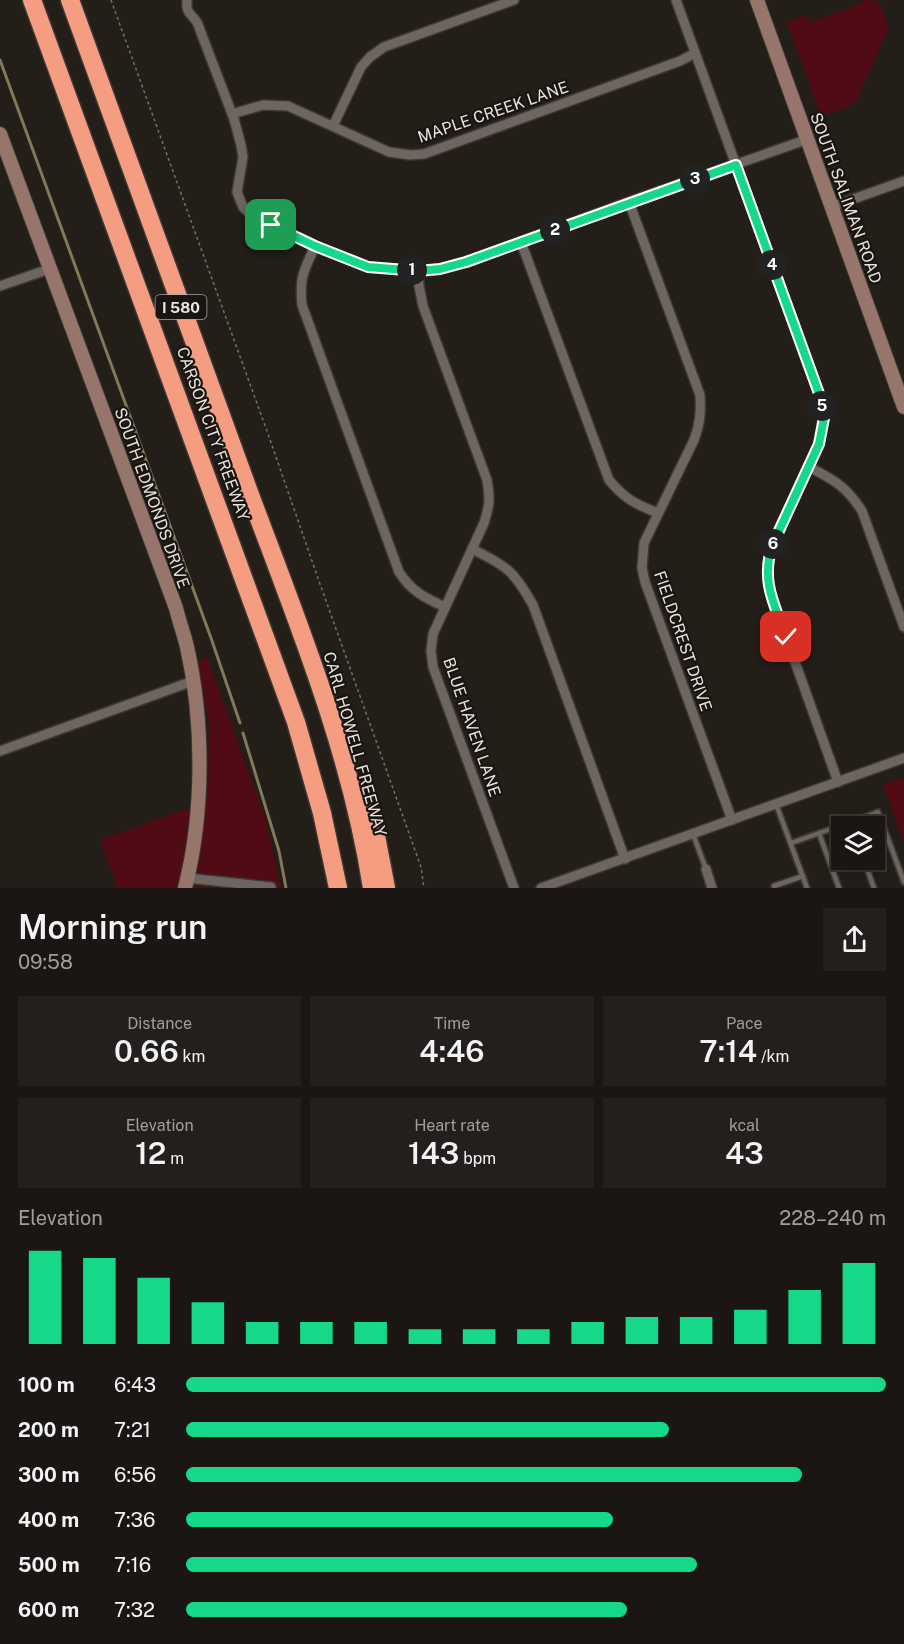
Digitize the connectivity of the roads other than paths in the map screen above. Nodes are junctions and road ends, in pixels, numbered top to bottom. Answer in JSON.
{"nodes":[{"id":1,"x":32,"y":0,"type":"edge"},
{"id":2,"x":70,"y":0,"type":"edge"},
{"id":3,"x":187,"y":0,"type":"edge"},
{"id":4,"x":514,"y":0,"type":"edge"},
{"id":5,"x":676,"y":0,"type":"edge"},
{"id":6,"x":757,"y":0,"type":"edge"},
{"id":7,"x":695,"y":53,"type":"junction"},
{"id":8,"x":232,"y":114,"type":"junction"},
{"id":9,"x":333,"y":126,"type":"junction"},
{"id":10,"x":0,"y":134,"type":"edge"},
{"id":11,"x":807,"y":139,"type":"junction"},
{"id":12,"x":736,"y":165,"type":"junction"},
{"id":13,"x":904,"y":180,"type":"edge"},
{"id":14,"x":628,"y":202,"type":"junction"},
{"id":15,"x":831,"y":207,"type":"junction"},
{"id":16,"x":521,"y":242,"type":"junction"},
{"id":17,"x":315,"y":246,"type":"junction"},
{"id":18,"x":49,"y":268,"type":"junction"},
{"id":19,"x":418,"y":271,"type":"junction"},
{"id":20,"x":0,"y":286,"type":"edge"},
{"id":21,"x":904,"y":407,"type":"edge"},
{"id":22,"x":809,"y":467,"type":"junction"},
{"id":23,"x":658,"y":513,"type":"junction"},
{"id":24,"x":472,"y":549,"type":"junction"},
{"id":25,"x":236,"y":554,"type":"junction"},
{"id":26,"x":445,"y":607,"type":"junction"},
{"id":27,"x":295,"y":613,"type":"junction"},
{"id":28,"x":904,"y":627,"type":"edge"},
{"id":29,"x":193,"y":681,"type":"junction"},
{"id":30,"x":0,"y":751,"type":"edge"},
{"id":31,"x":904,"y":758,"type":"edge"},
{"id":32,"x":838,"y":782,"type":"junction"},
{"id":33,"x":776,"y":804,"type":"junction"},
{"id":34,"x":732,"y":820,"type":"junction"},
{"id":35,"x":831,"y":830,"type":"edge"},
{"id":36,"x":885,"y":831,"type":"edge"},
{"id":37,"x":819,"y":833,"type":"junction"},
{"id":38,"x":693,"y":834,"type":"junction"},
{"id":39,"x":791,"y":843,"type":"junction"},
{"id":40,"x":625,"y":859,"type":"junction"},
{"id":41,"x":705,"y":869,"type":"joint"},
{"id":42,"x":868,"y":870,"type":"edge"},
{"id":43,"x":803,"y":876,"type":"junction"},
{"id":44,"x":904,"y":882,"type":"edge"},
{"id":45,"x":186,"y":883,"type":"edge"},
{"id":46,"x":271,"y":887,"type":"edge"},
{"id":47,"x":329,"y":888,"type":"edge"},
{"id":48,"x":339,"y":888,"type":"edge"},
{"id":49,"x":372,"y":888,"type":"edge"},
{"id":50,"x":386,"y":888,"type":"edge"},
{"id":51,"x":514,"y":888,"type":"edge"},
{"id":52,"x":541,"y":888,"type":"edge"},
{"id":53,"x":712,"y":888,"type":"edge"},
{"id":54,"x":775,"y":888,"type":"edge"},
{"id":55,"x":807,"y":888,"type":"edge"},
{"id":56,"x":839,"y":888,"type":"edge"},
{"id":57,"x":874,"y":888,"type":"edge"}],
"edges":[{"from":1,"to":25,"type":"highway","name":"CARSON CITY FREEWAY","number":"I 580"},
{"from":2,"to":27,"type":"highway","name":"CARSON CITY FREEWAY","number":"I 580"},
{"from":3,"to":8,"type":"street"},
{"from":4,"to":9,"type":"street"},
{"from":5,"to":7,"type":"street"},
{"from":6,"to":11,"type":"street","name":"SOUTH SALIMAN ROAD"},
{"from":7,"to":9,"type":"street","name":"MAPLE CREEK LANE"},
{"from":7,"to":12,"type":"street"},
{"from":8,"to":9,"type":"street","name":"MAPLE CREEK LANE"},
{"from":8,"to":17,"type":"street"},
{"from":10,"to":18,"type":"street","name":"SOUTH EDMONDS DRIVE"},
{"from":11,"to":12,"type":"street"},
{"from":11,"to":15,"type":"street","name":"SOUTH SALIMAN ROAD"},
{"from":12,"to":14,"type":"street"},
{"from":12,"to":22,"type":"street"},
{"from":13,"to":15,"type":"street"},
{"from":14,"to":16,"type":"street"},
{"from":14,"to":23,"type":"street","name":"FIELDCREST DRIVE"},
{"from":15,"to":21,"type":"street","name":"SOUTH SALIMAN ROAD"},
{"from":16,"to":19,"type":"street"},
{"from":16,"to":23,"type":"street"},
{"from":17,"to":19,"type":"street"},
{"from":17,"to":26,"type":"street"},
{"from":18,"to":20,"type":"street"},
{"from":18,"to":29,"type":"street","name":"SOUTH EDMONDS DRIVE"},
{"from":19,"to":24,"type":"street","name":"BLUE HAVEN LANE"},
{"from":22,"to":28,"type":"street"},
{"from":22,"to":32,"type":"street"},
{"from":23,"to":34,"type":"street","name":"FIELDCREST DRIVE"},
{"from":24,"to":26,"type":"street","name":"BLUE HAVEN LANE"},
{"from":24,"to":40,"type":"street"},
{"from":25,"to":47,"type":"highway"},
{"from":25,"to":48,"type":"highway","name":"CARSON CITY FREEWAY","number":"I 580"},
{"from":26,"to":51,"type":"street","name":"BLUE HAVEN LANE"},
{"from":27,"to":49,"type":"highway","name":"CARL HOWELL FREEWAY","number":"I 580"},
{"from":27,"to":50,"type":"highway"},
{"from":29,"to":30,"type":"street"},
{"from":29,"to":45,"type":"street","name":"SOUTH EDMONDS DRIVE"},
{"from":31,"to":32,"type":"street"},
{"from":32,"to":33,"type":"street"},
{"from":33,"to":34,"type":"street"},
{"from":33,"to":39,"type":"lane"},
{"from":34,"to":38,"type":"street"},
{"from":35,"to":37,"type":"lane"},
{"from":36,"to":44,"type":"lane"},
{"from":37,"to":39,"type":"lane"},
{"from":37,"to":56,"type":"lane"},
{"from":38,"to":40,"type":"street"},
{"from":38,"to":41,"type":"lane"},
{"from":39,"to":43,"type":"lane"},
{"from":40,"to":52,"type":"street"},
{"from":41,"to":53,"type":"street"},
{"from":42,"to":57,"type":"lane"},
{"from":43,"to":54,"type":"lane"},
{"from":43,"to":55,"type":"lane"},
{"from":45,"to":46,"type":"street"}]}
